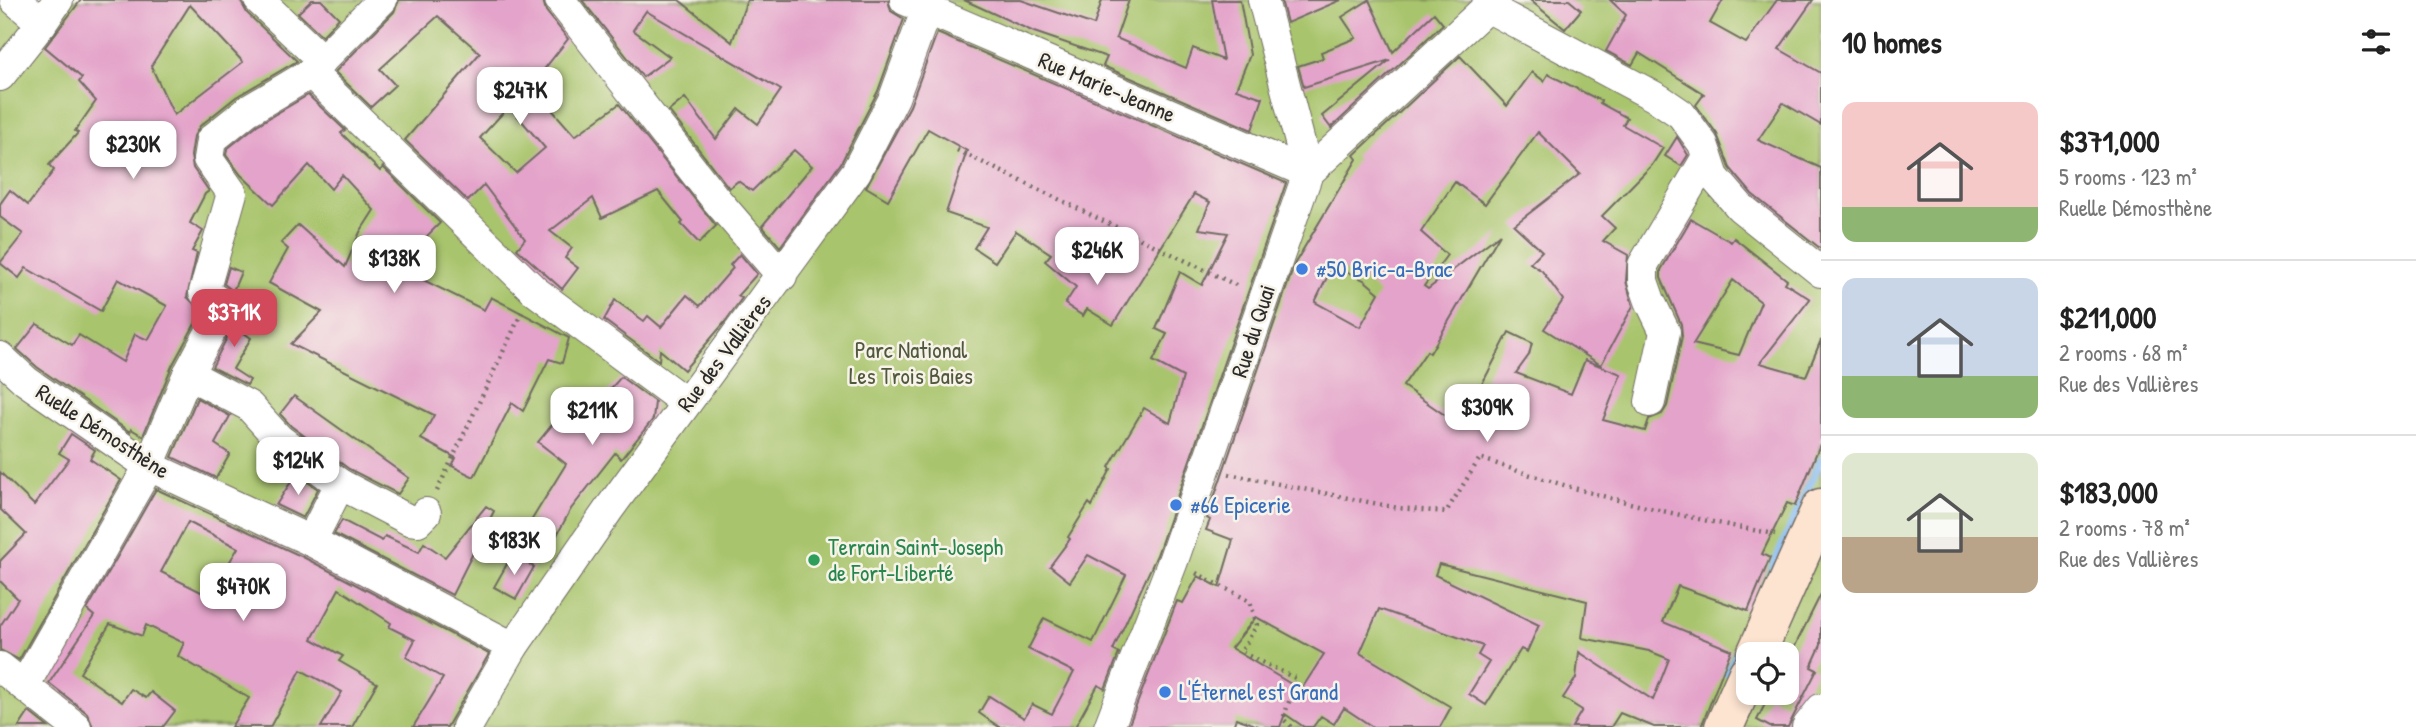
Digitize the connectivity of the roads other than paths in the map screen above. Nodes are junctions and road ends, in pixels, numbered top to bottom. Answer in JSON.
{"nodes":[{"id":1,"x":15,"y":0,"type":"edge"},
{"id":2,"x":258,"y":0,"type":"edge"},
{"id":3,"x":382,"y":0,"type":"edge"},
{"id":4,"x":560,"y":0,"type":"edge"},
{"id":5,"x":1263,"y":0,"type":"edge"},
{"id":6,"x":920,"y":3,"type":"edge"},
{"id":7,"x":1491,"y":4,"type":"edge"},
{"id":8,"x":50,"y":11,"type":"edge"},
{"id":9,"x":317,"y":66,"type":"junction"},
{"id":10,"x":0,"y":76,"type":"edge"},
{"id":11,"x":1707,"y":157,"type":"junction"},
{"id":12,"x":1308,"y":173,"type":"junction"},
{"id":13,"x":1821,"y":272,"type":"edge"},
{"id":14,"x":782,"y":276,"type":"junction"},
{"id":15,"x":0,"y":357,"type":"edge"},
{"id":16,"x":188,"y":374,"type":"junction"},
{"id":17,"x":1650,"y":401,"type":"dead end"},
{"id":18,"x":686,"y":403,"type":"junction"},
{"id":19,"x":149,"y":466,"type":"junction"},
{"id":20,"x":340,"y":484,"type":"junction"},
{"id":21,"x":426,"y":513,"type":"road end"},
{"id":22,"x":1814,"y":524,"type":"edge"},
{"id":23,"x":311,"y":541,"type":"junction"},
{"id":24,"x":1761,"y":642,"type":"edge"},
{"id":25,"x":513,"y":647,"type":"junction"},
{"id":26,"x":0,"y":667,"type":"edge"},
{"id":27,"x":24,"y":686,"type":"junction"},
{"id":28,"x":1736,"y":700,"type":"edge"},
{"id":29,"x":1821,"y":709,"type":"edge"},
{"id":30,"x":76,"y":727,"type":"edge"},
{"id":31,"x":467,"y":727,"type":"edge"},
{"id":32,"x":1109,"y":727,"type":"edge"},
{"id":33,"x":1724,"y":727,"type":"edge"},
{"id":34,"x":1807,"y":727,"type":"edge"}],
"edges":[{"from":1,"to":8,"type":"street"},
{"from":2,"to":9,"type":"street"},
{"from":3,"to":9,"type":"street"},
{"from":4,"to":14,"type":"street"},
{"from":5,"to":12,"type":"street"},
{"from":6,"to":12,"type":"street","name":"Rue Marie-Jeanne"},
{"from":6,"to":14,"type":"street","name":"Rue des Vallières"},
{"from":7,"to":11,"type":"street"},
{"from":7,"to":12,"type":"street","name":"Rue du Quai"},
{"from":8,"to":10,"type":"street"},
{"from":9,"to":16,"type":"street"},
{"from":9,"to":18,"type":"street"},
{"from":11,"to":13,"type":"street"},
{"from":11,"to":17,"type":"street"},
{"from":12,"to":32,"type":"street","name":"Rue du Quai"},
{"from":14,"to":18,"type":"street","name":"Rue des Vallières"},
{"from":15,"to":19,"type":"street","name":"Ruelle Démosthène"},
{"from":16,"to":19,"type":"street"},
{"from":16,"to":20,"type":"street"},
{"from":18,"to":25,"type":"street","name":"Rue des Vallières"},
{"from":19,"to":23,"type":"street","name":"Ruelle Démosthène"},
{"from":19,"to":27,"type":"street"},
{"from":20,"to":21,"type":"street"},
{"from":20,"to":23,"type":"street"},
{"from":22,"to":24,"type":"main road"},
{"from":23,"to":25,"type":"street","name":"Ruelle Démosthène"},
{"from":25,"to":31,"type":"street","name":"Rue des Vallières"},
{"from":26,"to":27,"type":"street"},
{"from":27,"to":30,"type":"street"},
{"from":28,"to":33,"type":"main road"},
{"from":29,"to":34,"type":"street"}]}
